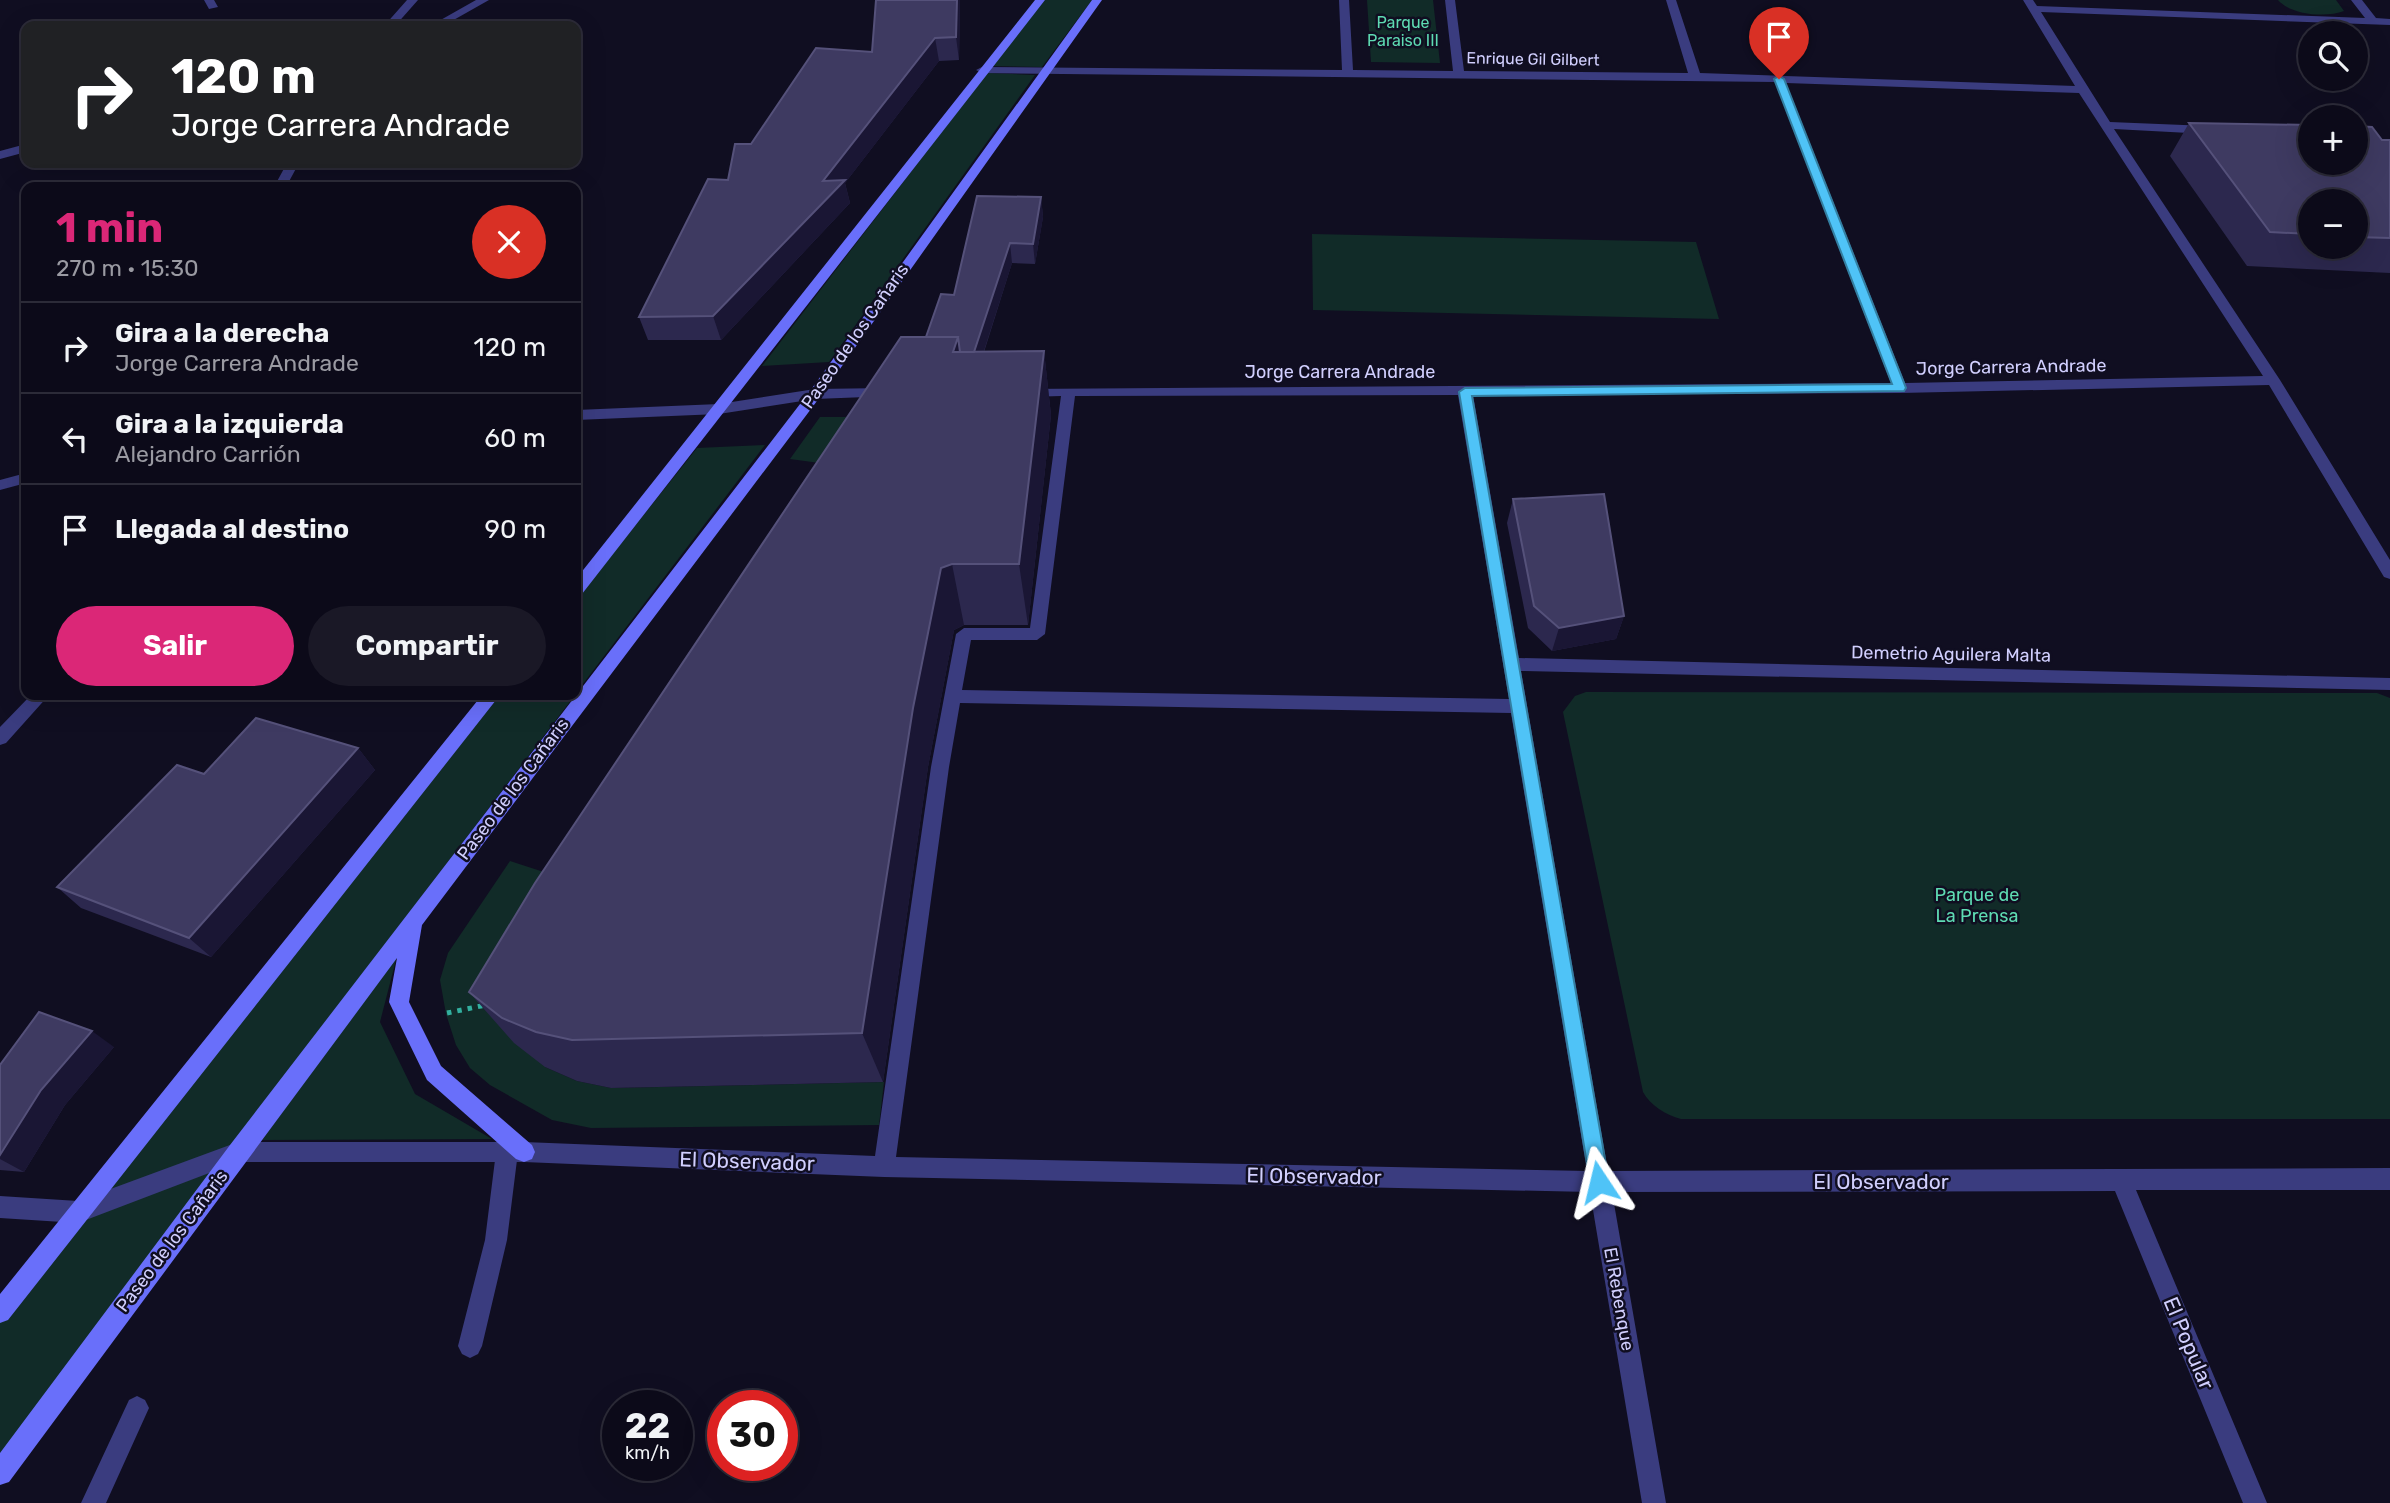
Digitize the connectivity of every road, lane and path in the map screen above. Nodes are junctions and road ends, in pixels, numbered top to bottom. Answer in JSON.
{"nodes":[{"id":1,"x":413,"y":0,"type":"edge"},
{"id":2,"x":484,"y":0,"type":"edge"},
{"id":3,"x":1040,"y":0,"type":"edge"},
{"id":4,"x":1097,"y":0,"type":"edge"},
{"id":5,"x":1344,"y":0,"type":"edge"},
{"id":6,"x":1450,"y":0,"type":"edge"},
{"id":7,"x":1671,"y":0,"type":"edge"},
{"id":8,"x":2356,"y":0,"type":"edge"},
{"id":9,"x":2031,"y":5,"type":"edge"},
{"id":10,"x":394,"y":21,"type":"edge"},
{"id":11,"x":444,"y":21,"type":"edge"},
{"id":12,"x":2374,"y":21,"type":"junction"},
{"id":13,"x":2390,"y":22,"type":"edge"},
{"id":14,"x":982,"y":70,"type":"junction"},
{"id":15,"x":1044,"y":71,"type":"junction"},
{"id":16,"x":1348,"y":73,"type":"junction"},
{"id":17,"x":1459,"y":74,"type":"junction"},
{"id":18,"x":1695,"y":76,"type":"junction"},
{"id":19,"x":1779,"y":79,"type":"junction"},
{"id":20,"x":2083,"y":90,"type":"junction"},
{"id":21,"x":2106,"y":125,"type":"junction"},
{"id":22,"x":2215,"y":131,"type":"edge"},
{"id":23,"x":21,"y":149,"type":"edge"},
{"id":24,"x":0,"y":155,"type":"edge"},
{"id":25,"x":2273,"y":380,"type":"junction"},
{"id":26,"x":1900,"y":388,"type":"junction"},
{"id":27,"x":1069,"y":391,"type":"junction"},
{"id":28,"x":1016,"y":392,"type":"edge"},
{"id":29,"x":1465,"y":392,"type":"junction"},
{"id":30,"x":895,"y":393,"type":"edge"},
{"id":31,"x":815,"y":394,"type":"junction"},
{"id":32,"x":719,"y":409,"type":"junction"},
{"id":33,"x":581,"y":415,"type":"edge"},
{"id":34,"x":21,"y":479,"type":"edge"},
{"id":35,"x":0,"y":485,"type":"edge"},
{"id":36,"x":2390,"y":573,"type":"edge"},
{"id":37,"x":581,"y":584,"type":"edge"},
{"id":38,"x":1511,"y":664,"type":"junction"},
{"id":39,"x":2390,"y":684,"type":"edge"},
{"id":40,"x":953,"y":696,"type":"junction"},
{"id":41,"x":36,"y":700,"type":"edge"},
{"id":42,"x":488,"y":700,"type":"edge"},
{"id":43,"x":1518,"y":706,"type":"junction"},
{"id":44,"x":0,"y":738,"type":"edge"},
{"id":45,"x":414,"y":920,"type":"junction"},
{"id":46,"x":398,"y":1002,"type":"junction"},
{"id":47,"x":491,"y":1004,"type":"edge"},
{"id":48,"x":238,"y":1152,"type":"junction"},
{"id":49,"x":515,"y":1152,"type":"junction"},
{"id":50,"x":884,"y":1167,"type":"junction"},
{"id":51,"x":2390,"y":1179,"type":"edge"},
{"id":52,"x":1599,"y":1182,"type":"junction"},
{"id":53,"x":2122,"y":1182,"type":"junction"},
{"id":54,"x":0,"y":1207,"type":"edge"},
{"id":55,"x":78,"y":1212,"type":"junction"},
{"id":56,"x":0,"y":1312,"type":"edge"},
{"id":57,"x":470,"y":1346,"type":"dead end"},
{"id":58,"x":137,"y":1408,"type":"dead end"},
{"id":59,"x":0,"y":1473,"type":"edge"},
{"id":60,"x":93,"y":1503,"type":"edge"},
{"id":61,"x":1654,"y":1503,"type":"edge"},
{"id":62,"x":2255,"y":1503,"type":"edge"}],
"edges":[{"from":1,"to":10,"type":"street"},
{"from":2,"to":11,"type":"street"},
{"from":3,"to":14,"type":"main road"},
{"from":4,"to":15,"type":"main road","name":"Paseo de los Cañaris"},
{"from":5,"to":16,"type":"street"},
{"from":6,"to":17,"type":"street"},
{"from":7,"to":18,"type":"street"},
{"from":8,"to":12,"type":"street"},
{"from":9,"to":12,"type":"street"},
{"from":9,"to":20,"type":"street"},
{"from":12,"to":13,"type":"street"},
{"from":14,"to":15,"type":"street","name":"Enrique Gil Gilbert"},
{"from":14,"to":32,"type":"main road"},
{"from":15,"to":16,"type":"street","name":"Enrique Gil Gilbert"},
{"from":15,"to":31,"type":"main road","name":"Paseo de los Cañaris"},
{"from":16,"to":17,"type":"street","name":"Enrique Gil Gilbert"},
{"from":17,"to":18,"type":"street","name":"Enrique Gil Gilbert"},
{"from":18,"to":19,"type":"street","name":"Enrique Gil Gilbert"},
{"from":19,"to":20,"type":"street","name":"Enrique Gil Gilbert"},
{"from":19,"to":26,"type":"street"},
{"from":20,"to":21,"type":"street"},
{"from":21,"to":22,"type":"street"},
{"from":21,"to":25,"type":"street"},
{"from":23,"to":24,"type":"street"},
{"from":25,"to":26,"type":"street","name":"Jorge Carrera Andrade"},
{"from":25,"to":36,"type":"street"},
{"from":26,"to":29,"type":"street","name":"Jorge Carrera Andrade"},
{"from":27,"to":28,"type":"street","name":"Jorge Carrera Andrade"},
{"from":27,"to":29,"type":"street","name":"Jorge Carrera Andrade"},
{"from":27,"to":40,"type":"street"},
{"from":29,"to":38,"type":"street","name":"El Rebenque"},
{"from":30,"to":31,"type":"street"},
{"from":31,"to":32,"type":"street"},
{"from":31,"to":45,"type":"main road","name":"Paseo de los Cañaris"},
{"from":32,"to":33,"type":"street"},
{"from":32,"to":37,"type":"main road"},
{"from":34,"to":35,"type":"street"},
{"from":38,"to":39,"type":"street","name":"Demetrio Aguilera Malta"},
{"from":38,"to":43,"type":"street","name":"El Rebenque"},
{"from":40,"to":43,"type":"street"},
{"from":40,"to":50,"type":"street"},
{"from":41,"to":44,"type":"street"},
{"from":42,"to":55,"type":"main road"},
{"from":43,"to":52,"type":"street","name":"El Rebenque"},
{"from":45,"to":46,"type":"main road"},
{"from":45,"to":48,"type":"main road","name":"Paseo de los Cañaris"},
{"from":46,"to":47,"type":"path"},
{"from":46,"to":49,"type":"main road"},
{"from":48,"to":49,"type":"street","name":"El Observador"},
{"from":48,"to":55,"type":"street"},
{"from":48,"to":59,"type":"main road","name":"Paseo de los Cañaris"},
{"from":49,"to":50,"type":"street","name":"El Observador"},
{"from":49,"to":57,"type":"street"},
{"from":50,"to":52,"type":"street","name":"El Observador"},
{"from":51,"to":53,"type":"street","name":"El Observador"},
{"from":52,"to":53,"type":"street","name":"El Observador"},
{"from":52,"to":61,"type":"street","name":"El Rebenque"},
{"from":53,"to":62,"type":"street","name":"El Popular"},
{"from":54,"to":55,"type":"street"},
{"from":55,"to":56,"type":"main road"},
{"from":58,"to":60,"type":"street"}]}
